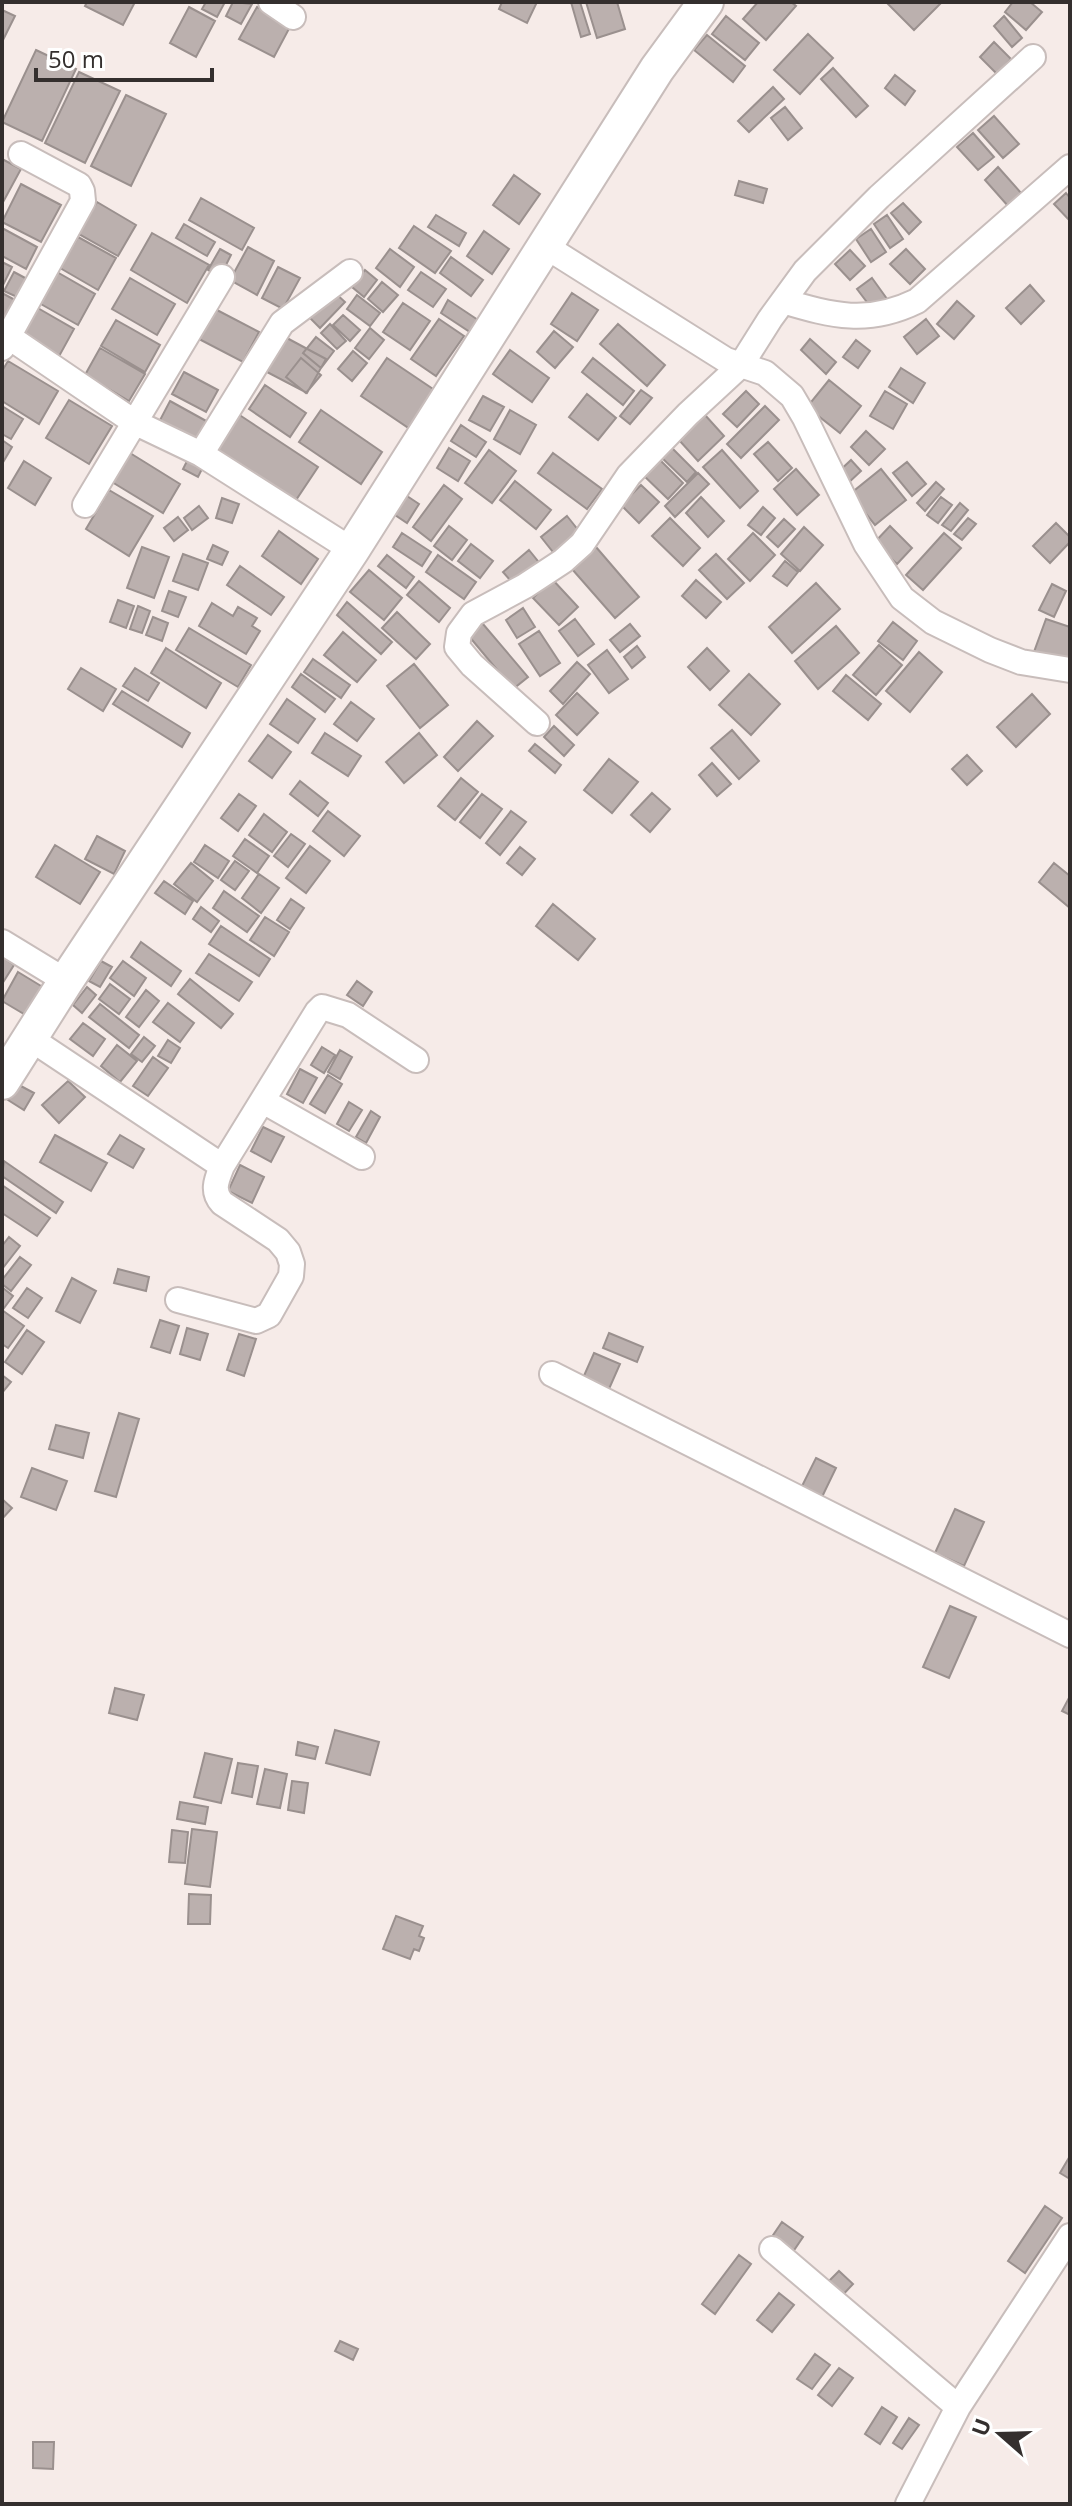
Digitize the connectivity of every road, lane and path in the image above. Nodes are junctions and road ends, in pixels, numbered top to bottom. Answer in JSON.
{"nodes":[{"id":1,"x":271,"y":2,"type":"edge"},
{"id":2,"x":706,"y":2,"type":"edge"},
{"id":3,"x":293,"y":17,"type":"dead end"},
{"id":4,"x":1033,"y":57,"type":"dead end"},
{"id":5,"x":21,"y":154,"type":"dead end"},
{"id":6,"x":1070,"y":167,"type":"edge"},
{"id":7,"x":545,"y":246,"type":"junction"},
{"id":8,"x":350,"y":272,"type":"dead end"},
{"id":9,"x":222,"y":277,"type":"dead end"},
{"id":10,"x":783,"y":301,"type":"junction"},
{"id":11,"x":5,"y":343,"type":"edge"},
{"id":12,"x":741,"y":365,"type":"junction"},
{"id":13,"x":134,"y":422,"type":"junction"},
{"id":14,"x":201,"y":454,"type":"junction"},
{"id":15,"x":85,"y":505,"type":"dead end"},
{"id":16,"x":352,"y":550,"type":"junction"},
{"id":17,"x":1070,"y":670,"type":"edge"},
{"id":18,"x":537,"y":723,"type":"dead end"},
{"id":19,"x":2,"y":942,"type":"edge"},
{"id":20,"x":66,"y":981,"type":"junction"},
{"id":21,"x":416,"y":1060,"type":"dead end"},
{"id":22,"x":12,"y":1061,"type":"edge"},
{"id":23,"x":263,"y":1101,"type":"junction"},
{"id":24,"x":362,"y":1157,"type":"dead end"},
{"id":25,"x":222,"y":1166,"type":"junction"},
{"id":26,"x":178,"y":1300,"type":"dead end"},
{"id":27,"x":552,"y":1374,"type":"dead end"},
{"id":28,"x":1070,"y":1635,"type":"edge"},
{"id":29,"x":1070,"y":2236,"type":"edge"},
{"id":30,"x":772,"y":2249,"type":"dead end"},
{"id":31,"x":958,"y":2407,"type":"junction"},
{"id":32,"x":908,"y":2504,"type":"edge"}],
"edges":[{"from":1,"to":3,"type":"street"},
{"from":2,"to":7,"type":"street"},
{"from":4,"to":10,"type":"street"},
{"from":5,"to":11,"type":"street"},
{"from":6,"to":10,"type":"street"},
{"from":7,"to":12,"type":"street"},
{"from":7,"to":16,"type":"street"},
{"from":8,"to":14,"type":"street"},
{"from":9,"to":13,"type":"street"},
{"from":10,"to":12,"type":"street"},
{"from":11,"to":13,"type":"street"},
{"from":12,"to":17,"type":"street"},
{"from":12,"to":18,"type":"street"},
{"from":13,"to":14,"type":"street"},
{"from":13,"to":15,"type":"street"},
{"from":14,"to":16,"type":"street"},
{"from":16,"to":20,"type":"street"},
{"from":19,"to":20,"type":"street"},
{"from":20,"to":22,"type":"street"},
{"from":21,"to":23,"type":"street"},
{"from":22,"to":25,"type":"street"},
{"from":23,"to":24,"type":"street"},
{"from":23,"to":25,"type":"street"},
{"from":25,"to":26,"type":"street"},
{"from":27,"to":28,"type":"street"},
{"from":29,"to":31,"type":"street"},
{"from":30,"to":31,"type":"street"},
{"from":31,"to":32,"type":"street"}]}
